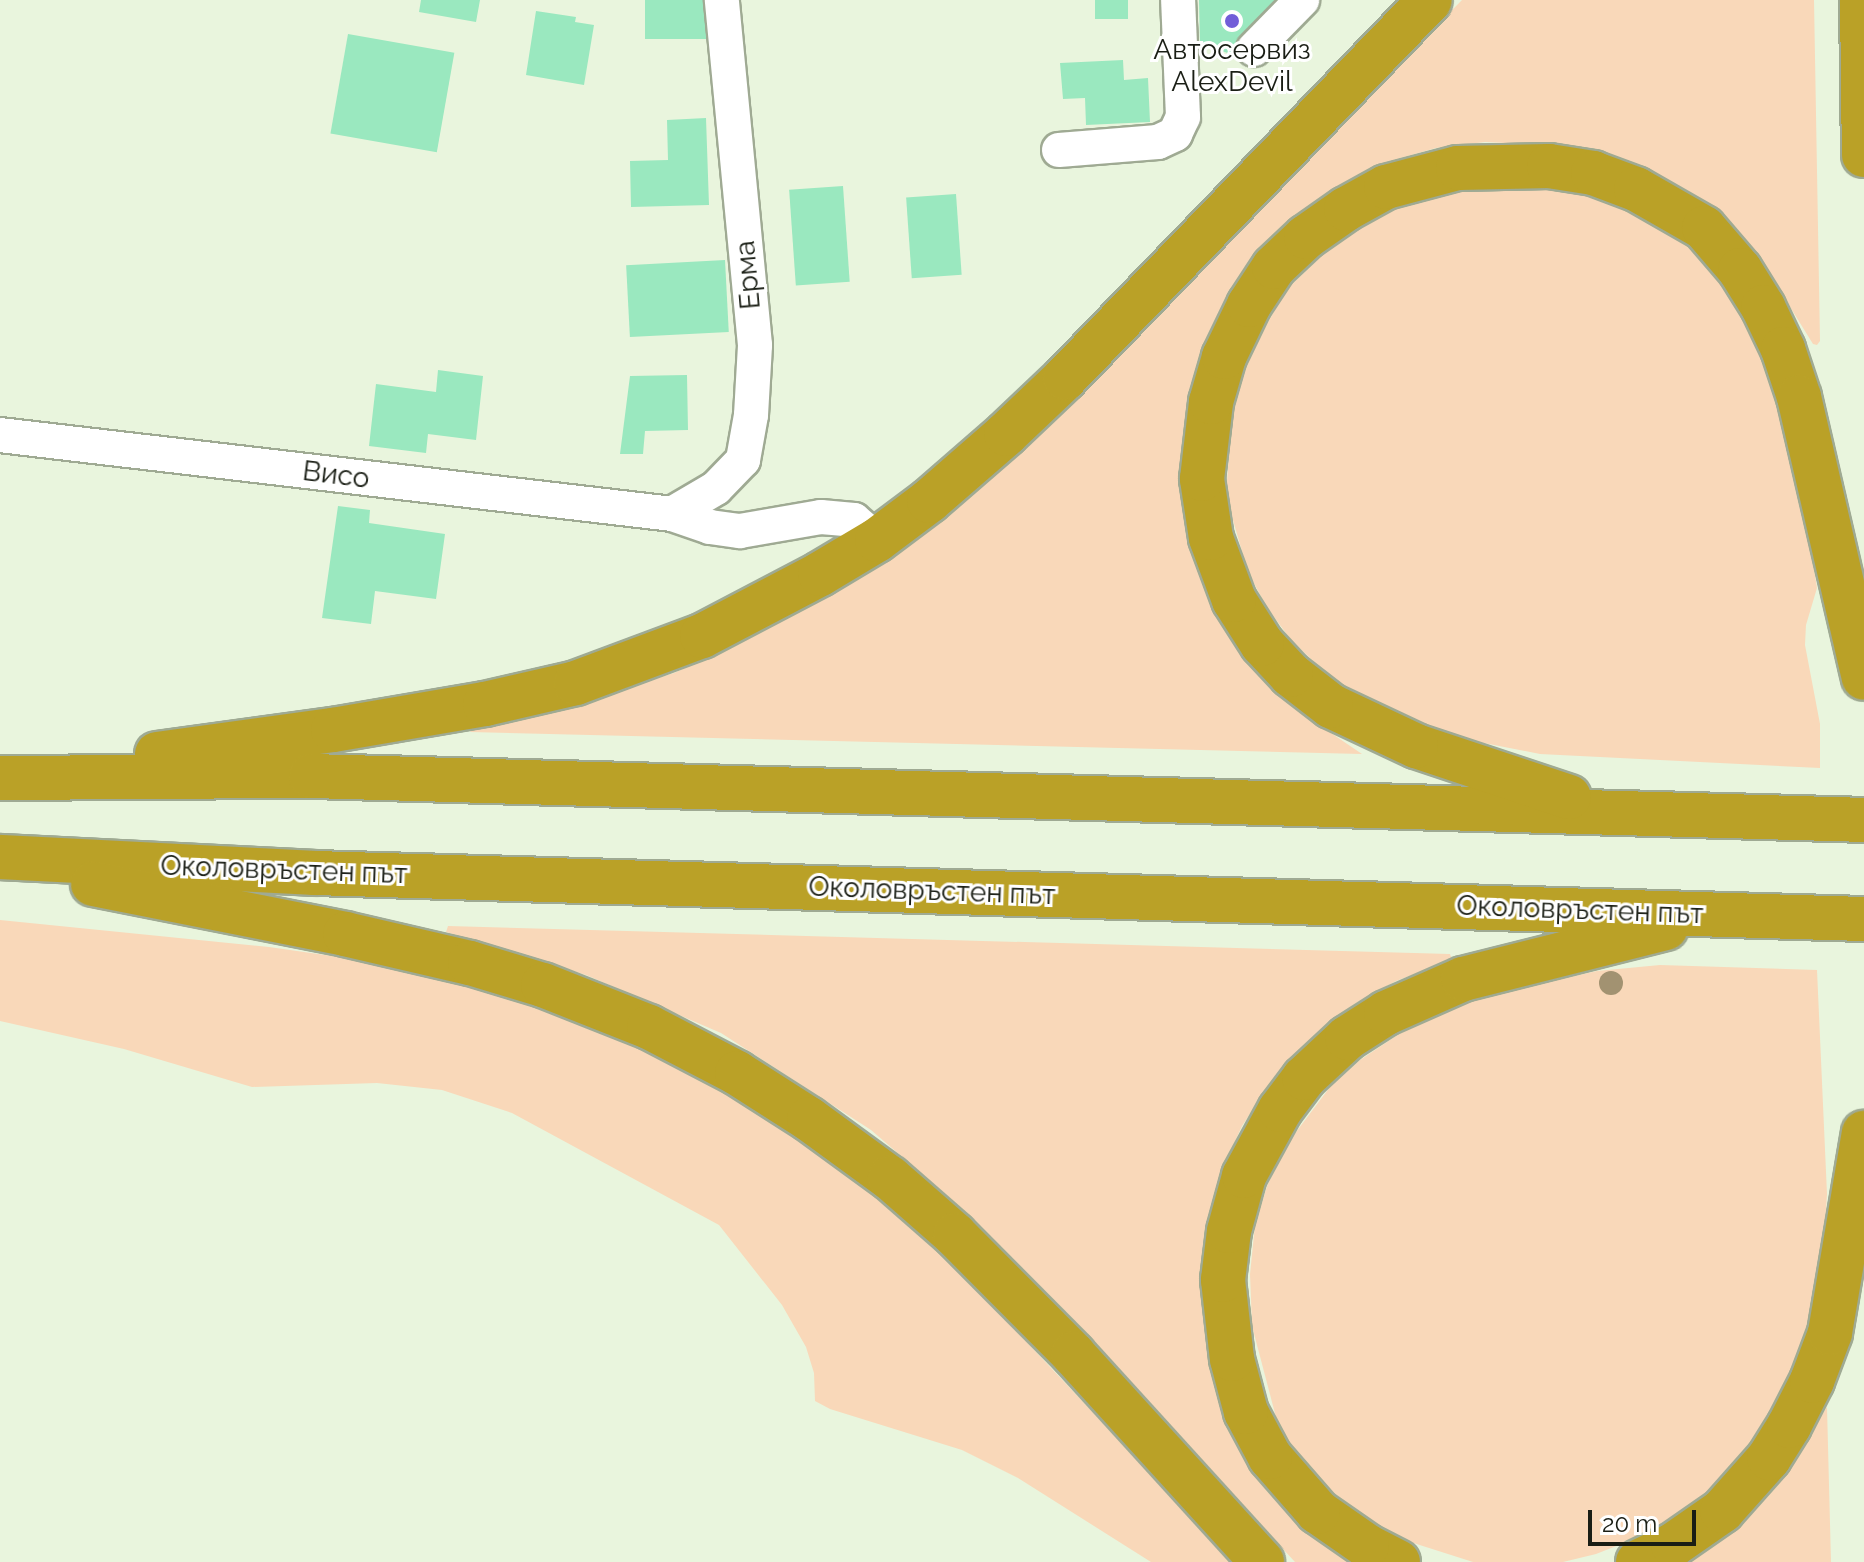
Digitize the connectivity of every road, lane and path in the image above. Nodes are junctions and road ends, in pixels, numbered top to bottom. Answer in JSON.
{"nodes":[{"id":1,"x":722,"y":0,"type":"edge"},
{"id":2,"x":1178,"y":0,"type":"edge"},
{"id":3,"x":1302,"y":0,"type":"edge"},
{"id":4,"x":1430,"y":0,"type":"edge"},
{"id":5,"x":1862,"y":0,"type":"edge"},
{"id":6,"x":1254,"y":49,"type":"dead end"},
{"id":7,"x":1059,"y":150,"type":"dead end"},
{"id":8,"x":1864,"y":155,"type":"edge"},
{"id":9,"x":0,"y":435,"type":"edge"},
{"id":10,"x":672,"y":514,"type":"junction"},
{"id":11,"x":877,"y":540,"type":"junction"},
{"id":12,"x":1864,"y":678,"type":"edge"},
{"id":13,"x":0,"y":776,"type":"edge"},
{"id":14,"x":1613,"y":811,"type":"junction"},
{"id":15,"x":1864,"y":820,"type":"edge"},
{"id":16,"x":0,"y":857,"type":"edge"},
{"id":17,"x":0,"y":866,"type":"edge"},
{"id":18,"x":1733,"y":914,"type":"junction"},
{"id":19,"x":1864,"y":919,"type":"edge"},
{"id":20,"x":1864,"y":1133,"type":"edge"},
{"id":21,"x":1262,"y":1562,"type":"edge"},
{"id":22,"x":1398,"y":1562,"type":"edge"},
{"id":23,"x":1638,"y":1562,"type":"edge"}],
"edges":[{"from":1,"to":10,"type":"street","name":"Ерма"},
{"from":2,"to":7,"type":"street"},
{"from":3,"to":6,"type":"street"},
{"from":4,"to":11,"type":"highway"},
{"from":5,"to":8,"type":"highway"},
{"from":9,"to":10,"type":"street","name":"Висо"},
{"from":10,"to":11,"type":"street","name":"Висо"},
{"from":11,"to":13,"type":"highway"},
{"from":12,"to":14,"type":"highway"},
{"from":13,"to":14,"type":"highway"},
{"from":14,"to":15,"type":"highway"},
{"from":16,"to":18,"type":"highway","name":"Околовръстен път"},
{"from":17,"to":21,"type":"highway"},
{"from":18,"to":19,"type":"highway","name":"Околовръстен път"},
{"from":18,"to":22,"type":"highway"},
{"from":20,"to":23,"type":"highway"}]}
